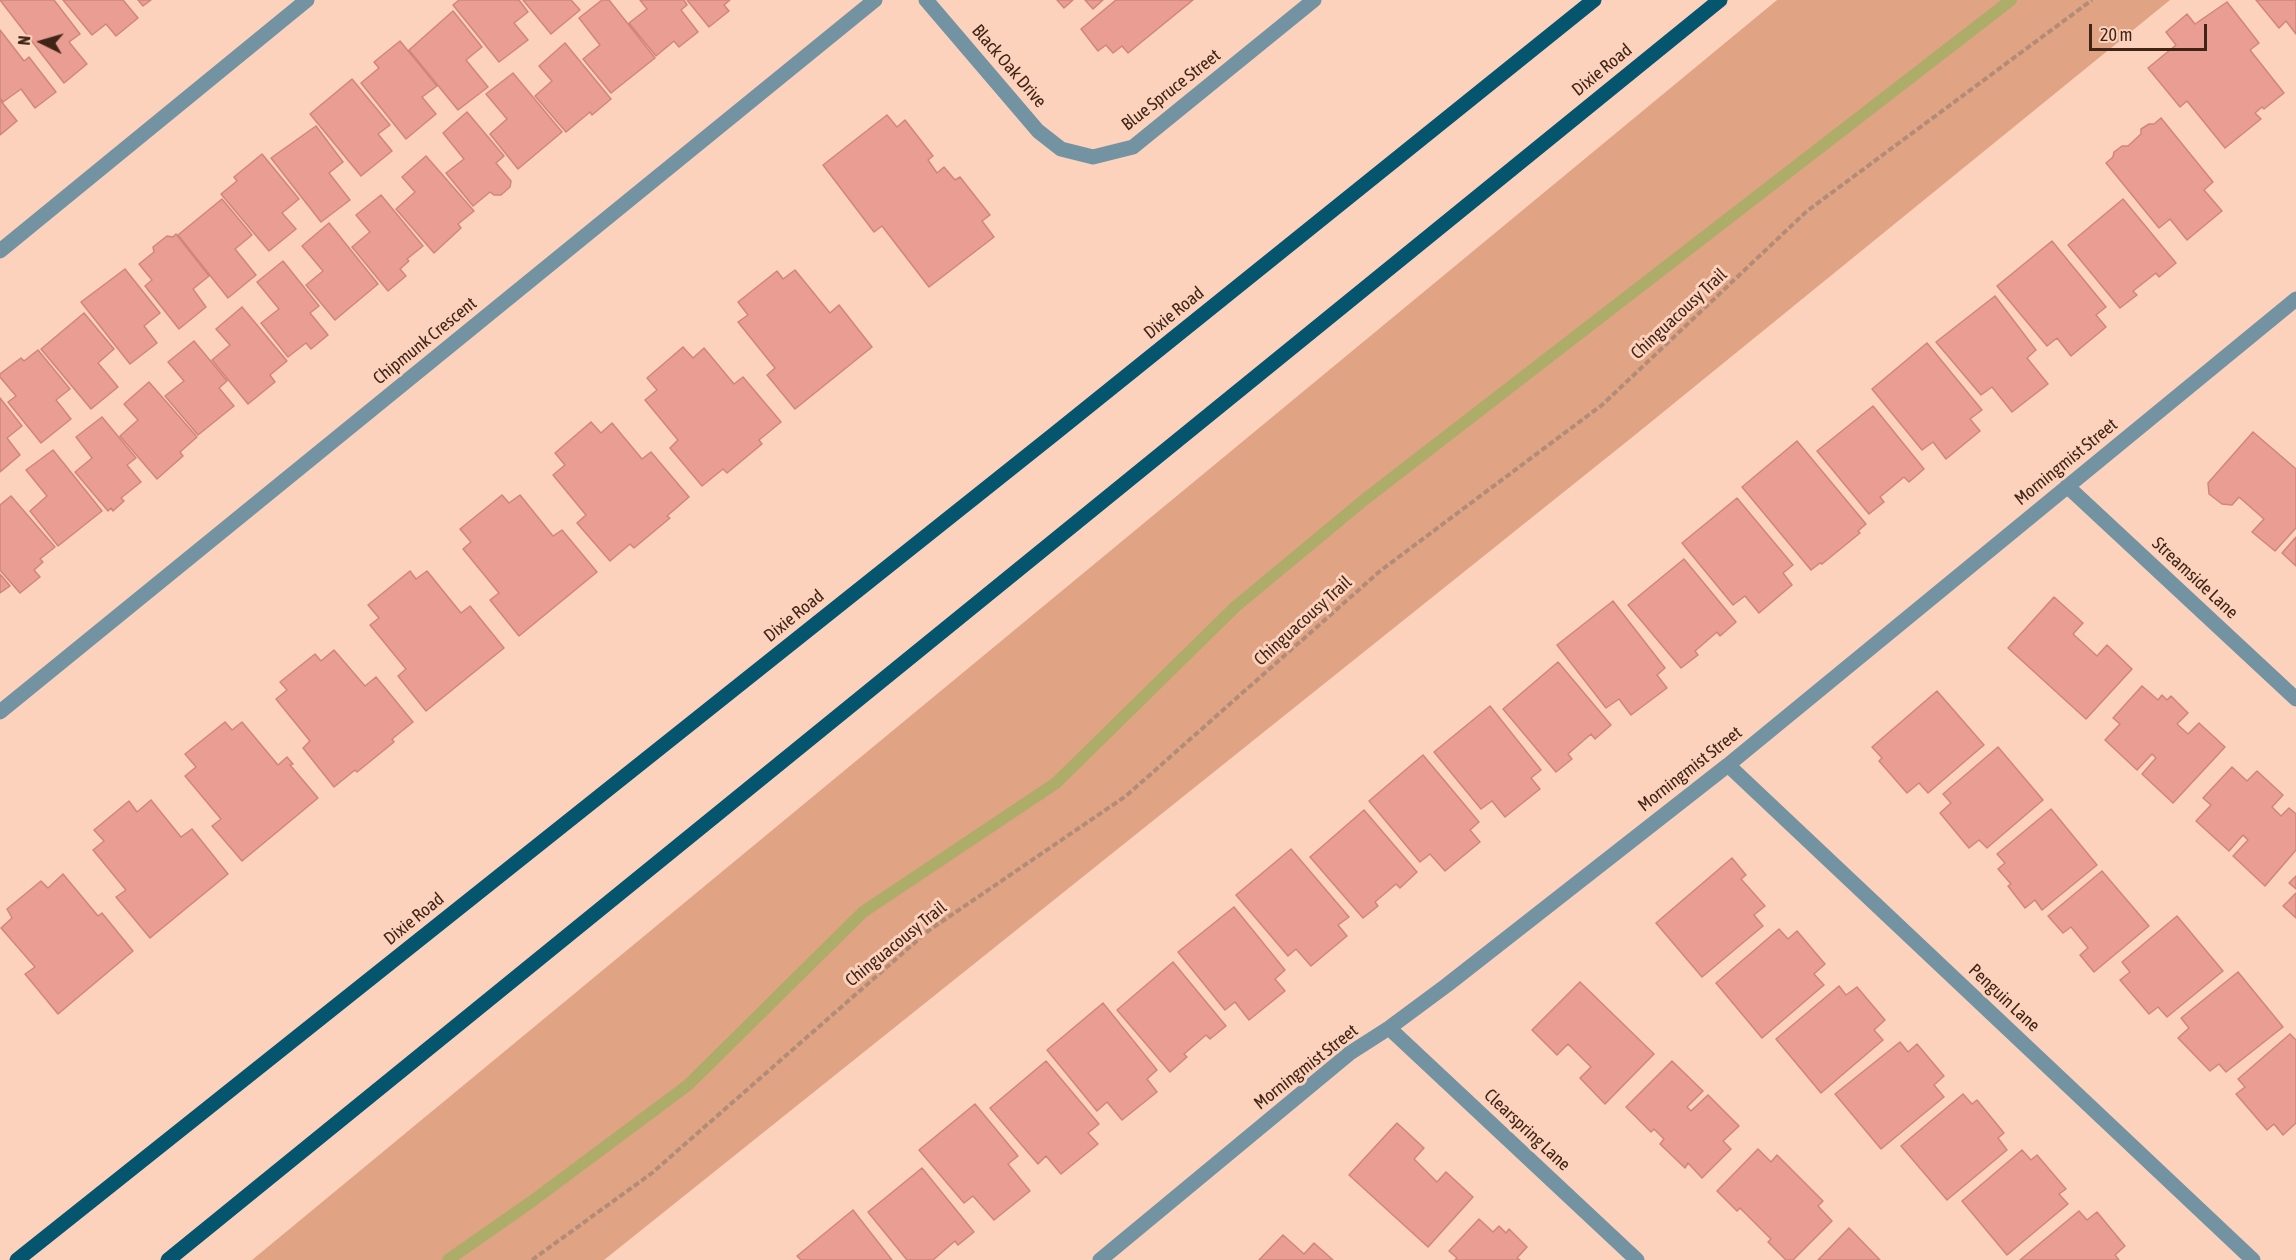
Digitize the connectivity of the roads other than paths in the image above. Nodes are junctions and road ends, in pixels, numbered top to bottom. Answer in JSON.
{"nodes":[{"id":1,"x":307,"y":0,"type":"edge"},
{"id":2,"x":875,"y":0,"type":"edge"},
{"id":3,"x":926,"y":0,"type":"edge"},
{"id":4,"x":1314,"y":0,"type":"edge"},
{"id":5,"x":1594,"y":0,"type":"edge"},
{"id":6,"x":1720,"y":0,"type":"edge"},
{"id":7,"x":1038,"y":131,"type":"joint"},
{"id":8,"x":0,"y":251,"type":"edge"},
{"id":9,"x":2296,"y":299,"type":"edge"},
{"id":10,"x":2067,"y":486,"type":"junction"},
{"id":11,"x":2296,"y":699,"type":"edge"},
{"id":12,"x":0,"y":712,"type":"edge"},
{"id":13,"x":1728,"y":765,"type":"junction"},
{"id":14,"x":1389,"y":1028,"type":"junction"},
{"id":15,"x":17,"y":1260,"type":"edge"},
{"id":16,"x":168,"y":1260,"type":"edge"},
{"id":17,"x":1100,"y":1260,"type":"edge"},
{"id":18,"x":1637,"y":1260,"type":"edge"},
{"id":19,"x":2253,"y":1260,"type":"edge"}],
"edges":[{"from":1,"to":8,"type":"street"},
{"from":2,"to":12,"type":"street","name":"Chipmunk Crescent"},
{"from":3,"to":7,"type":"street","name":"Black Oak Drive"},
{"from":4,"to":7,"type":"street","name":"Blue Spruce Street"},
{"from":5,"to":15,"type":"main road","name":"Dixie Road"},
{"from":6,"to":16,"type":"main road","name":"Dixie Road"},
{"from":9,"to":10,"type":"street","name":"Morningmist Street"},
{"from":10,"to":11,"type":"street","name":"Streamside Lane"},
{"from":10,"to":13,"type":"street","name":"Morningmist Street"},
{"from":13,"to":14,"type":"street","name":"Morningmist Street"},
{"from":13,"to":19,"type":"street","name":"Penguin Lane"},
{"from":14,"to":17,"type":"street","name":"Morningmist Street"},
{"from":14,"to":18,"type":"street","name":"Clearspring Lane"}]}
